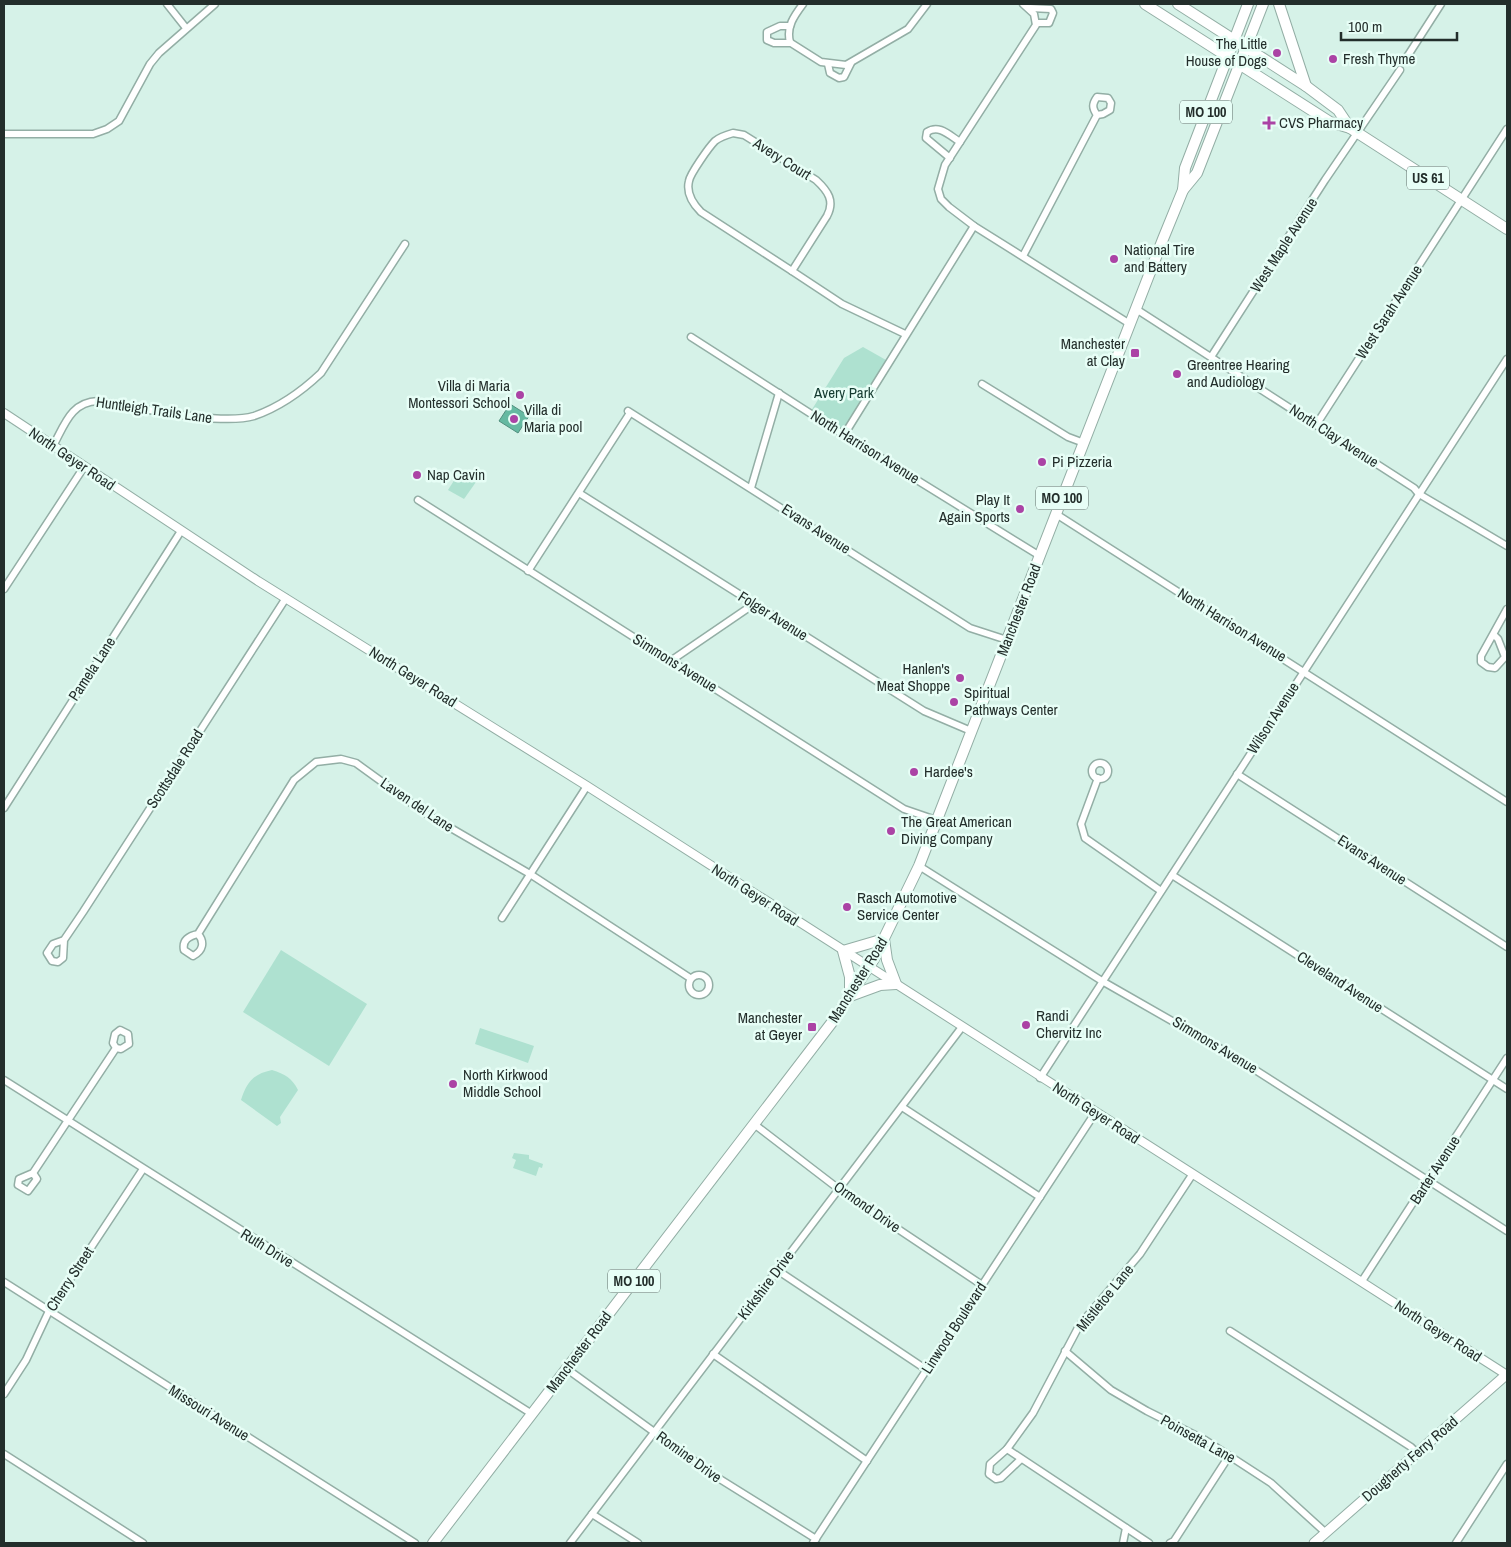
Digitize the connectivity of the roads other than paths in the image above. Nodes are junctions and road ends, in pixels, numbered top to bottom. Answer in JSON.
{"nodes":[{"id":1,"x":167,"y":4,"type":"edge"},
{"id":2,"x":214,"y":4,"type":"edge"},
{"id":3,"x":803,"y":4,"type":"edge"},
{"id":4,"x":927,"y":4,"type":"edge"},
{"id":5,"x":1023,"y":4,"type":"edge"},
{"id":6,"x":1145,"y":4,"type":"edge"},
{"id":7,"x":1178,"y":4,"type":"edge"},
{"id":8,"x":1248,"y":4,"type":"edge"},
{"id":9,"x":1263,"y":4,"type":"edge"},
{"id":10,"x":1279,"y":4,"type":"edge"},
{"id":11,"x":1441,"y":4,"type":"edge"},
{"id":12,"x":1030,"y":8,"type":"junction"},
{"id":13,"x":1036,"y":24,"type":"junction"},
{"id":14,"x":790,"y":26,"type":"junction"},
{"id":15,"x":186,"y":28,"type":"junction"},
{"id":16,"x":1234,"y":40,"type":"junction"},
{"id":17,"x":790,"y":42,"type":"junction"},
{"id":18,"x":1246,"y":48,"type":"junction"},
{"id":19,"x":1227,"y":57,"type":"junction"},
{"id":20,"x":1405,"y":60,"type":"dead end"},
{"id":21,"x":851,"y":63,"type":"junction"},
{"id":22,"x":828,"y":64,"type":"junction"},
{"id":23,"x":1239,"y":65,"type":"junction"},
{"id":24,"x":1400,"y":70,"type":"dead end"},
{"id":25,"x":1306,"y":86,"type":"junction"},
{"id":26,"x":1097,"y":115,"type":"dead end"},
{"id":27,"x":1507,"y":129,"type":"edge"},
{"id":28,"x":1354,"y":130,"type":"junction"},
{"id":29,"x":4,"y":134,"type":"edge"},
{"id":30,"x":960,"y":142,"type":"junction"},
{"id":31,"x":950,"y":158,"type":"junction"},
{"id":32,"x":1183,"y":190,"type":"junction"},
{"id":33,"x":1461,"y":199,"type":"junction"},
{"id":34,"x":974,"y":226,"type":"junction"},
{"id":35,"x":1507,"y":229,"type":"edge"},
{"id":36,"x":405,"y":244,"type":"dead end"},
{"id":37,"x":1023,"y":256,"type":"junction"},
{"id":38,"x":792,"y":271,"type":"junction"},
{"id":39,"x":1136,"y":309,"type":"junction"},
{"id":40,"x":1130,"y":324,"type":"junction"},
{"id":41,"x":905,"y":334,"type":"junction"},
{"id":42,"x":691,"y":337,"type":"dead end"},
{"id":43,"x":1211,"y":357,"type":"junction"},
{"id":44,"x":1507,"y":359,"type":"edge"},
{"id":45,"x":982,"y":384,"type":"dead end"},
{"id":46,"x":779,"y":393,"type":"junction"},
{"id":47,"x":4,"y":413,"type":"edge"},
{"id":48,"x":1316,"y":425,"type":"junction"},
{"id":49,"x":844,"y":435,"type":"junction"},
{"id":50,"x":1084,"y":443,"type":"junction"},
{"id":51,"x":53,"y":446,"type":"junction"},
{"id":52,"x":84,"y":467,"type":"junction"},
{"id":53,"x":751,"y":488,"type":"junction"},
{"id":54,"x":579,"y":493,"type":"junction"},
{"id":55,"x":1420,"y":494,"type":"junction"},
{"id":56,"x":418,"y":500,"type":"dead end"},
{"id":57,"x":1056,"y":514,"type":"junction"},
{"id":58,"x":181,"y":531,"type":"junction"},
{"id":59,"x":1507,"y":546,"type":"edge"},
{"id":60,"x":1040,"y":556,"type":"junction"},
{"id":61,"x":528,"y":571,"type":"junction"},
{"id":62,"x":4,"y":589,"type":"edge"},
{"id":63,"x":286,"y":598,"type":"junction"},
{"id":64,"x":754,"y":604,"type":"junction"},
{"id":65,"x":1507,"y":609,"type":"edge"},
{"id":66,"x":1494,"y":635,"type":"junction"},
{"id":67,"x":1007,"y":640,"type":"junction"},
{"id":68,"x":672,"y":660,"type":"junction"},
{"id":69,"x":1303,"y":670,"type":"junction"},
{"id":70,"x":971,"y":731,"type":"junction"},
{"id":71,"x":1237,"y":774,"type":"junction"},
{"id":72,"x":1098,"y":778,"type":"dead end"},
{"id":73,"x":587,"y":786,"type":"junction"},
{"id":74,"x":1507,"y":802,"type":"edge"},
{"id":75,"x":4,"y":808,"type":"edge"},
{"id":76,"x":936,"y":820,"type":"junction"},
{"id":77,"x":919,"y":866,"type":"junction"},
{"id":78,"x":530,"y":874,"type":"junction"},
{"id":79,"x":1172,"y":875,"type":"junction"},
{"id":80,"x":1161,"y":891,"type":"junction"},
{"id":81,"x":502,"y":918,"type":"dead end"},
{"id":82,"x":198,"y":934,"type":"dead end"},
{"id":83,"x":884,"y":938,"type":"junction"},
{"id":84,"x":64,"y":940,"type":"dead end"},
{"id":85,"x":1507,"y":947,"type":"edge"},
{"id":86,"x":843,"y":951,"type":"junction"},
{"id":87,"x":869,"y":967,"type":"junction"},
{"id":88,"x":690,"y":978,"type":"dead end"},
{"id":89,"x":1102,"y":981,"type":"junction"},
{"id":90,"x":896,"y":984,"type":"junction"},
{"id":91,"x":850,"y":996,"type":"junction"},
{"id":92,"x":962,"y":1026,"type":"junction"},
{"id":93,"x":116,"y":1048,"type":"dead end"},
{"id":94,"x":1507,"y":1058,"type":"edge"},
{"id":95,"x":1040,"y":1078,"type":"junction"},
{"id":96,"x":4,"y":1080,"type":"edge"},
{"id":97,"x":1493,"y":1080,"type":"junction"},
{"id":98,"x":1507,"y":1089,"type":"edge"},
{"id":99,"x":902,"y":1107,"type":"junction"},
{"id":100,"x":1095,"y":1113,"type":"junction"},
{"id":101,"x":67,"y":1120,"type":"junction"},
{"id":102,"x":754,"y":1124,"type":"junction"},
{"id":103,"x":143,"y":1169,"type":"junction"},
{"id":104,"x":33,"y":1173,"type":"dead end"},
{"id":105,"x":1192,"y":1175,"type":"junction"},
{"id":106,"x":1428,"y":1180,"type":"junction"},
{"id":107,"x":839,"y":1188,"type":"junction"},
{"id":108,"x":1040,"y":1197,"type":"junction"},
{"id":109,"x":1507,"y":1231,"type":"edge"},
{"id":110,"x":777,"y":1270,"type":"junction"},
{"id":111,"x":1362,"y":1281,"type":"junction"},
{"id":112,"x":4,"y":1282,"type":"edge"},
{"id":113,"x":982,"y":1286,"type":"junction"},
{"id":114,"x":49,"y":1311,"type":"junction"},
{"id":115,"x":1230,"y":1331,"type":"dead end"},
{"id":116,"x":1065,"y":1351,"type":"junction"},
{"id":117,"x":713,"y":1354,"type":"junction"},
{"id":118,"x":567,"y":1368,"type":"junction"},
{"id":119,"x":927,"y":1370,"type":"junction"},
{"id":120,"x":1507,"y":1375,"type":"edge"},
{"id":121,"x":4,"y":1394,"type":"edge"},
{"id":122,"x":532,"y":1414,"type":"junction"},
{"id":123,"x":654,"y":1432,"type":"junction"},
{"id":124,"x":1007,"y":1449,"type":"junction"},
{"id":125,"x":1417,"y":1453,"type":"junction"},
{"id":126,"x":4,"y":1454,"type":"edge"},
{"id":127,"x":1229,"y":1456,"type":"junction"},
{"id":128,"x":1021,"y":1459,"type":"junction"},
{"id":129,"x":866,"y":1462,"type":"junction"},
{"id":130,"x":1507,"y":1464,"type":"edge"},
{"id":131,"x":592,"y":1514,"type":"junction"},
{"id":132,"x":1126,"y":1528,"type":"junction"},
{"id":133,"x":1326,"y":1533,"type":"junction"},
{"id":134,"x":815,"y":1541,"type":"edge"},
{"id":135,"x":143,"y":1543,"type":"edge"},
{"id":136,"x":414,"y":1543,"type":"edge"},
{"id":137,"x":433,"y":1543,"type":"edge"},
{"id":138,"x":570,"y":1543,"type":"edge"},
{"id":139,"x":638,"y":1543,"type":"edge"},
{"id":140,"x":1123,"y":1543,"type":"edge"},
{"id":141,"x":1149,"y":1543,"type":"edge"},
{"id":142,"x":1170,"y":1543,"type":"edge"},
{"id":143,"x":1314,"y":1543,"type":"edge"},
{"id":144,"x":1456,"y":1543,"type":"edge"}],
"edges":[{"from":1,"to":15,"type":"street"},
{"from":2,"to":15,"type":"street"},
{"from":3,"to":14,"type":"street"},
{"from":4,"to":21,"type":"street"},
{"from":5,"to":12,"type":"street"},
{"from":6,"to":19,"type":"main road","number":"US 61"},
{"from":7,"to":16,"type":"main road","number":"US 61"},
{"from":8,"to":16,"type":"main road","name":"Manchester Road","number":"MO 100"},
{"from":9,"to":18,"type":"main road","name":"Manchester Road","number":"MO 100"},
{"from":10,"to":25,"type":"main road"},
{"from":11,"to":20,"type":"street"},
{"from":12,"to":13,"type":"street"},
{"from":12,"to":13,"type":"street"},
{"from":13,"to":30,"type":"street"},
{"from":14,"to":17,"type":"street"},
{"from":14,"to":17,"type":"street"},
{"from":15,"to":29,"type":"street"},
{"from":16,"to":18,"type":"main road","number":"US 61"},
{"from":16,"to":19,"type":"main road","name":"Manchester Road","number":"MO 100"},
{"from":17,"to":22,"type":"street"},
{"from":18,"to":23,"type":"main road","name":"Manchester Road","number":"MO 100"},
{"from":18,"to":25,"type":"main road","number":"US 61"},
{"from":19,"to":23,"type":"main road","number":"US 61"},
{"from":19,"to":32,"type":"main road","name":"Manchester Road","number":"MO 100"},
{"from":21,"to":22,"type":"street"},
{"from":21,"to":22,"type":"street"},
{"from":23,"to":28,"type":"main road","number":"US 61"},
{"from":23,"to":32,"type":"main road","name":"Manchester Road","number":"MO 100"},
{"from":24,"to":28,"type":"street","name":"West Maple Avenue"},
{"from":25,"to":28,"type":"main road","number":"US 61"},
{"from":26,"to":37,"type":"street"},
{"from":27,"to":33,"type":"street","name":"West Sarah Avenue"},
{"from":28,"to":33,"type":"main road","number":"US 61"},
{"from":28,"to":43,"type":"street","name":"West Maple Avenue"},
{"from":30,"to":31,"type":"street"},
{"from":30,"to":31,"type":"street"},
{"from":31,"to":34,"type":"street"},
{"from":32,"to":39,"type":"main road","name":"Manchester Road","number":"MO 100"},
{"from":33,"to":35,"type":"main road","number":"US 61"},
{"from":33,"to":48,"type":"street","name":"West Sarah Avenue"},
{"from":34,"to":37,"type":"street"},
{"from":34,"to":41,"type":"street"},
{"from":36,"to":51,"type":"street","name":"Huntleigh Trails Lane"},
{"from":37,"to":40,"type":"street"},
{"from":38,"to":38,"type":"street","name":"Avery Court"},
{"from":38,"to":41,"type":"street","name":"Avery Court"},
{"from":39,"to":40,"type":"main road","name":"Manchester Road","number":"MO 100"},
{"from":39,"to":43,"type":"street","name":"North Clay Avenue"},
{"from":40,"to":50,"type":"main road","name":"Manchester Road","number":"MO 100"},
{"from":41,"to":49,"type":"street"},
{"from":42,"to":46,"type":"street","name":"North Harrison Avenue"},
{"from":43,"to":48,"type":"street","name":"North Clay Avenue"},
{"from":44,"to":55,"type":"street","name":"Wilson Avenue"},
{"from":45,"to":50,"type":"street"},
{"from":46,"to":49,"type":"street","name":"North Harrison Avenue"},
{"from":46,"to":53,"type":"street"},
{"from":47,"to":51,"type":"street","name":"North Geyer Road"},
{"from":48,"to":55,"type":"street","name":"North Clay Avenue"},
{"from":49,"to":60,"type":"street","name":"North Harrison Avenue"},
{"from":50,"to":57,"type":"main road","name":"Manchester Road","number":"MO 100"},
{"from":51,"to":52,"type":"street","name":"North Geyer Road"},
{"from":52,"to":58,"type":"street","name":"North Geyer Road"},
{"from":52,"to":62,"type":"street"},
{"from":53,"to":54,"type":"street","name":"Evans Avenue"},
{"from":53,"to":67,"type":"street","name":"Evans Avenue"},
{"from":54,"to":61,"type":"street"},
{"from":54,"to":64,"type":"street","name":"Folger Avenue"},
{"from":55,"to":59,"type":"street","name":"North Clay Avenue"},
{"from":55,"to":69,"type":"street","name":"Wilson Avenue"},
{"from":56,"to":61,"type":"street","name":"Simmons Avenue"},
{"from":57,"to":60,"type":"main road","name":"Manchester Road","number":"MO 100"},
{"from":57,"to":69,"type":"street","name":"North Harrison Avenue"},
{"from":58,"to":63,"type":"street","name":"North Geyer Road"},
{"from":58,"to":75,"type":"street","name":"Pamela Lane"},
{"from":60,"to":67,"type":"main road","name":"Manchester Road","number":"MO 100"},
{"from":61,"to":68,"type":"street","name":"Simmons Avenue"},
{"from":63,"to":73,"type":"street","name":"North Geyer Road"},
{"from":63,"to":84,"type":"street","name":"Scottsdale Road"},
{"from":64,"to":68,"type":"street"},
{"from":64,"to":70,"type":"street","name":"Folger Avenue"},
{"from":65,"to":66,"type":"street"},
{"from":66,"to":66,"type":"street"},
{"from":67,"to":70,"type":"main road","name":"Manchester Road","number":"MO 100"},
{"from":68,"to":76,"type":"street","name":"Simmons Avenue"},
{"from":69,"to":71,"type":"street","name":"Wilson Avenue"},
{"from":69,"to":74,"type":"street","name":"North Harrison Avenue"},
{"from":70,"to":76,"type":"main road","name":"Manchester Road","number":"MO 100"},
{"from":71,"to":79,"type":"street","name":"Wilson Avenue"},
{"from":71,"to":85,"type":"street","name":"Evans Avenue"},
{"from":72,"to":80,"type":"street"},
{"from":73,"to":78,"type":"street"},
{"from":73,"to":86,"type":"street","name":"North Geyer Road"},
{"from":76,"to":77,"type":"main road","name":"Manchester Road","number":"MO 100"},
{"from":77,"to":83,"type":"main road","name":"Manchester Road","number":"MO 100"},
{"from":77,"to":89,"type":"street","name":"Simmons Avenue"},
{"from":78,"to":81,"type":"street"},
{"from":78,"to":82,"type":"street","name":"Laven del Lane"},
{"from":78,"to":88,"type":"street","name":"Laven del Lane"},
{"from":79,"to":80,"type":"street","name":"Wilson Avenue"},
{"from":79,"to":97,"type":"street","name":"Cleveland Avenue"},
{"from":80,"to":89,"type":"street","name":"Wilson Avenue"},
{"from":83,"to":86,"type":"main road"},
{"from":83,"to":87,"type":"main road","name":"Manchester Road","number":"MO 100"},
{"from":83,"to":90,"type":"main road"},
{"from":86,"to":87,"type":"street","name":"North Geyer Road"},
{"from":86,"to":91,"type":"main road"},
{"from":87,"to":90,"type":"street","name":"North Geyer Road"},
{"from":87,"to":91,"type":"main road","name":"Manchester Road","number":"MO 100"},
{"from":89,"to":95,"type":"street","name":"Wilson Avenue"},
{"from":89,"to":106,"type":"street","name":"Simmons Avenue"},
{"from":90,"to":91,"type":"main road"},
{"from":90,"to":92,"type":"street","name":"North Geyer Road"},
{"from":91,"to":102,"type":"main road","name":"Manchester Road","number":"MO 100"},
{"from":92,"to":95,"type":"street","name":"North Geyer Road"},
{"from":92,"to":99,"type":"street","name":"Kirkshire Drive"},
{"from":93,"to":101,"type":"street"},
{"from":94,"to":97,"type":"street","name":"Barter Avenue"},
{"from":95,"to":100,"type":"street","name":"North Geyer Road"},
{"from":96,"to":101,"type":"street","name":"Ruth Drive"},
{"from":97,"to":98,"type":"street","name":"Cleveland Avenue"},
{"from":97,"to":106,"type":"street","name":"Barter Avenue"},
{"from":99,"to":107,"type":"street","name":"Kirkshire Drive"},
{"from":99,"to":108,"type":"street"},
{"from":100,"to":105,"type":"street","name":"North Geyer Road"},
{"from":100,"to":108,"type":"street","name":"Linwood Boulevard"},
{"from":101,"to":103,"type":"street","name":"Ruth Drive"},
{"from":101,"to":104,"type":"street"},
{"from":102,"to":107,"type":"street","name":"Ormond Drive"},
{"from":102,"to":118,"type":"main road","name":"Manchester Road","number":"MO 100"},
{"from":103,"to":114,"type":"street","name":"Cherry Street"},
{"from":103,"to":122,"type":"street","name":"Ruth Drive"},
{"from":105,"to":111,"type":"street","name":"North Geyer Road"},
{"from":105,"to":116,"type":"street","name":"Mistletoe Lane"},
{"from":106,"to":109,"type":"street","name":"Simmons Avenue"},
{"from":106,"to":111,"type":"street","name":"Barter Avenue"},
{"from":107,"to":110,"type":"street","name":"Kirkshire Drive"},
{"from":107,"to":113,"type":"street","name":"Ormond Drive"},
{"from":108,"to":113,"type":"street","name":"Linwood Boulevard"},
{"from":110,"to":117,"type":"street","name":"Kirkshire Drive"},
{"from":110,"to":119,"type":"street"},
{"from":111,"to":120,"type":"street","name":"North Geyer Road"},
{"from":112,"to":114,"type":"street","name":"Missouri Avenue"},
{"from":113,"to":119,"type":"street","name":"Linwood Boulevard"},
{"from":114,"to":121,"type":"street","name":"Cherry Street"},
{"from":114,"to":136,"type":"street","name":"Missouri Avenue"},
{"from":115,"to":125,"type":"street"},
{"from":116,"to":124,"type":"street","name":"Mistletoe Lane"},
{"from":116,"to":127,"type":"street","name":"Poinsetta Lane"},
{"from":117,"to":123,"type":"street","name":"Kirkshire Drive"},
{"from":117,"to":129,"type":"street"},
{"from":118,"to":122,"type":"main road","name":"Manchester Road","number":"MO 100"},
{"from":118,"to":123,"type":"street","name":"Romine Drive"},
{"from":119,"to":129,"type":"street","name":"Linwood Boulevard"},
{"from":120,"to":125,"type":"main road","name":"Dougherty Ferry Road"},
{"from":122,"to":137,"type":"main road","name":"Manchester Road","number":"MO 100"},
{"from":123,"to":131,"type":"street","name":"Kirkshire Drive"},
{"from":123,"to":134,"type":"street","name":"Romine Drive"},
{"from":124,"to":128,"type":"street"},
{"from":124,"to":128,"type":"street","name":"Mistletoe Lane"},
{"from":125,"to":133,"type":"main road","name":"Dougherty Ferry Road"},
{"from":126,"to":135,"type":"street"},
{"from":127,"to":133,"type":"street","name":"Poinsetta Lane"},
{"from":127,"to":142,"type":"street"},
{"from":128,"to":132,"type":"street"},
{"from":129,"to":134,"type":"street","name":"Linwood Boulevard"},
{"from":130,"to":144,"type":"street"},
{"from":131,"to":138,"type":"street","name":"Kirkshire Drive"},
{"from":131,"to":139,"type":"street"},
{"from":132,"to":140,"type":"street"},
{"from":132,"to":141,"type":"street"},
{"from":133,"to":143,"type":"main road","name":"Dougherty Ferry Road"}]}
